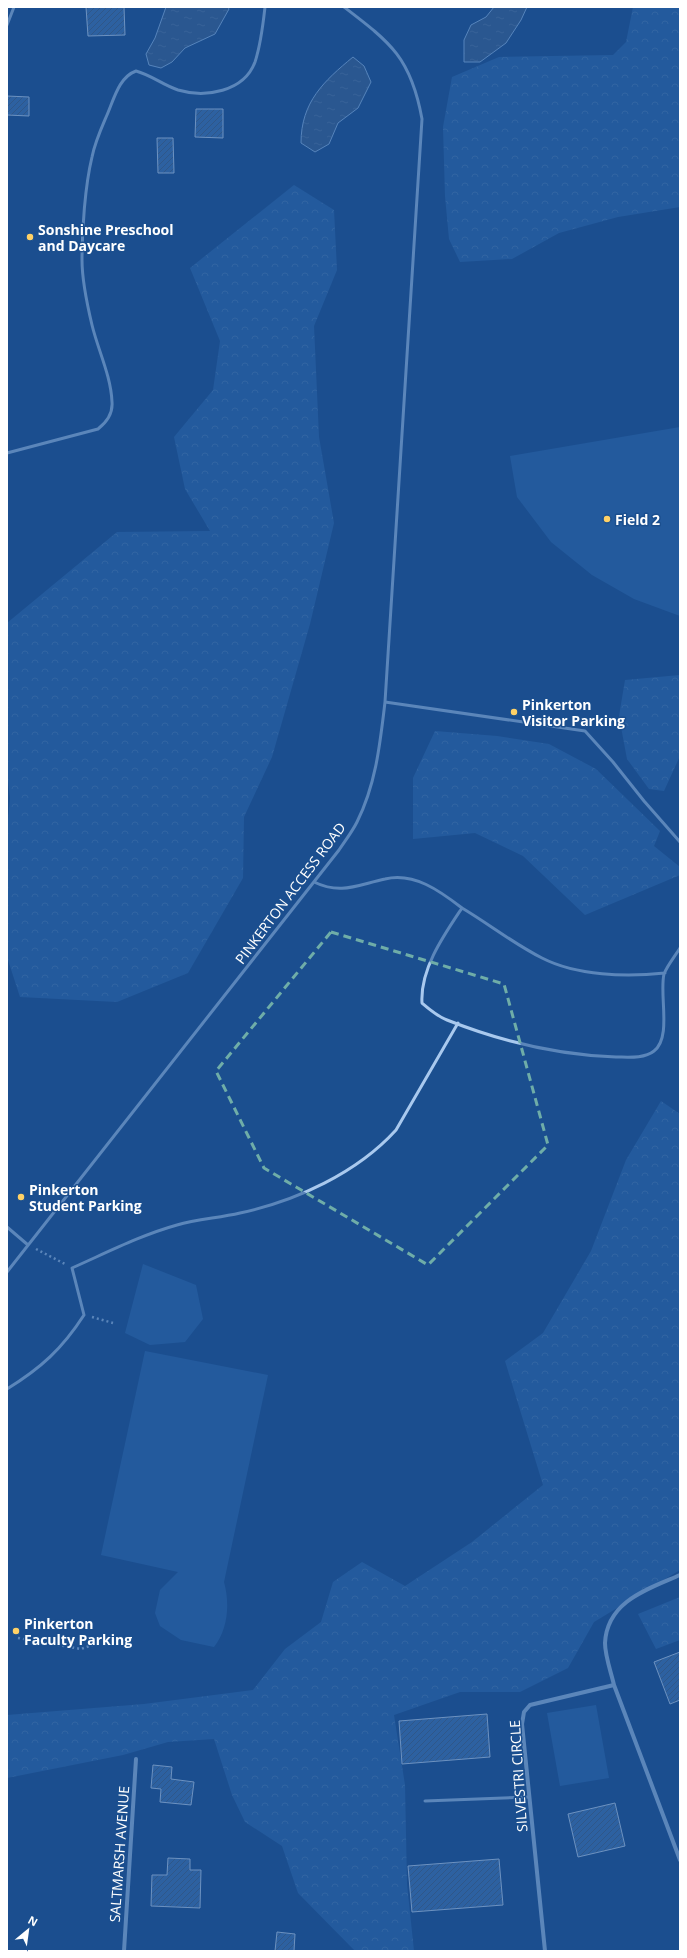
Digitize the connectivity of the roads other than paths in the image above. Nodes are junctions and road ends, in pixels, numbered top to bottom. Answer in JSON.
{"nodes":[{"id":1,"x":14,"y":7,"type":"edge"},
{"id":2,"x":265,"y":7,"type":"edge"},
{"id":3,"x":344,"y":7,"type":"edge"},
{"id":4,"x":7,"y":25,"type":"edge"},
{"id":5,"x":7,"y":453,"type":"edge"},
{"id":6,"x":385,"y":702,"type":"junction"},
{"id":7,"x":680,"y":842,"type":"edge"},
{"id":8,"x":314,"y":882,"type":"junction"},
{"id":9,"x":462,"y":908,"type":"junction"},
{"id":10,"x":680,"y":948,"type":"edge"},
{"id":11,"x":664,"y":973,"type":"junction"},
{"id":12,"x":458,"y":1023,"type":"junction"},
{"id":13,"x":7,"y":1227,"type":"edge"},
{"id":14,"x":28,"y":1245,"type":"junction"},
{"id":15,"x":7,"y":1272,"type":"edge"},
{"id":16,"x":7,"y":1389,"type":"edge"},
{"id":17,"x":680,"y":1575,"type":"edge"},
{"id":18,"x":614,"y":1685,"type":"junction"},
{"id":19,"x":136,"y":1759,"type":"dead end"},
{"id":20,"x":529,"y":1797,"type":"junction"},
{"id":21,"x":425,"y":1801,"type":"dead end"},
{"id":22,"x":680,"y":1860,"type":"edge"},
{"id":23,"x":124,"y":1951,"type":"edge"},
{"id":24,"x":544,"y":1951,"type":"edge"}],
"edges":[{"from":1,"to":4,"type":"lane"},
{"from":2,"to":5,"type":"lane"},
{"from":3,"to":6,"type":"lane","name":"PINKERTON ACCESS ROAD"},
{"from":6,"to":7,"type":"lane"},
{"from":6,"to":8,"type":"lane","name":"PINKERTON ACCESS ROAD"},
{"from":8,"to":9,"type":"lane"},
{"from":8,"to":14,"type":"lane","name":"PINKERTON ACCESS ROAD"},
{"from":9,"to":11,"type":"lane"},
{"from":9,"to":12,"type":"lane"},
{"from":10,"to":11,"type":"lane"},
{"from":11,"to":12,"type":"lane"},
{"from":12,"to":16,"type":"lane"},
{"from":13,"to":14,"type":"lane"},
{"from":14,"to":15,"type":"lane","name":"PINKERTON ACCESS ROAD"},
{"from":17,"to":18,"type":"street"},
{"from":18,"to":20,"type":"street","name":"SILVESTRI CIRCLE"},
{"from":18,"to":22,"type":"street"},
{"from":19,"to":23,"type":"street","name":"SALTMARSH AVENUE"},
{"from":20,"to":21,"type":"lane"},
{"from":20,"to":24,"type":"street","name":"SILVESTRI CIRCLE"}]}
